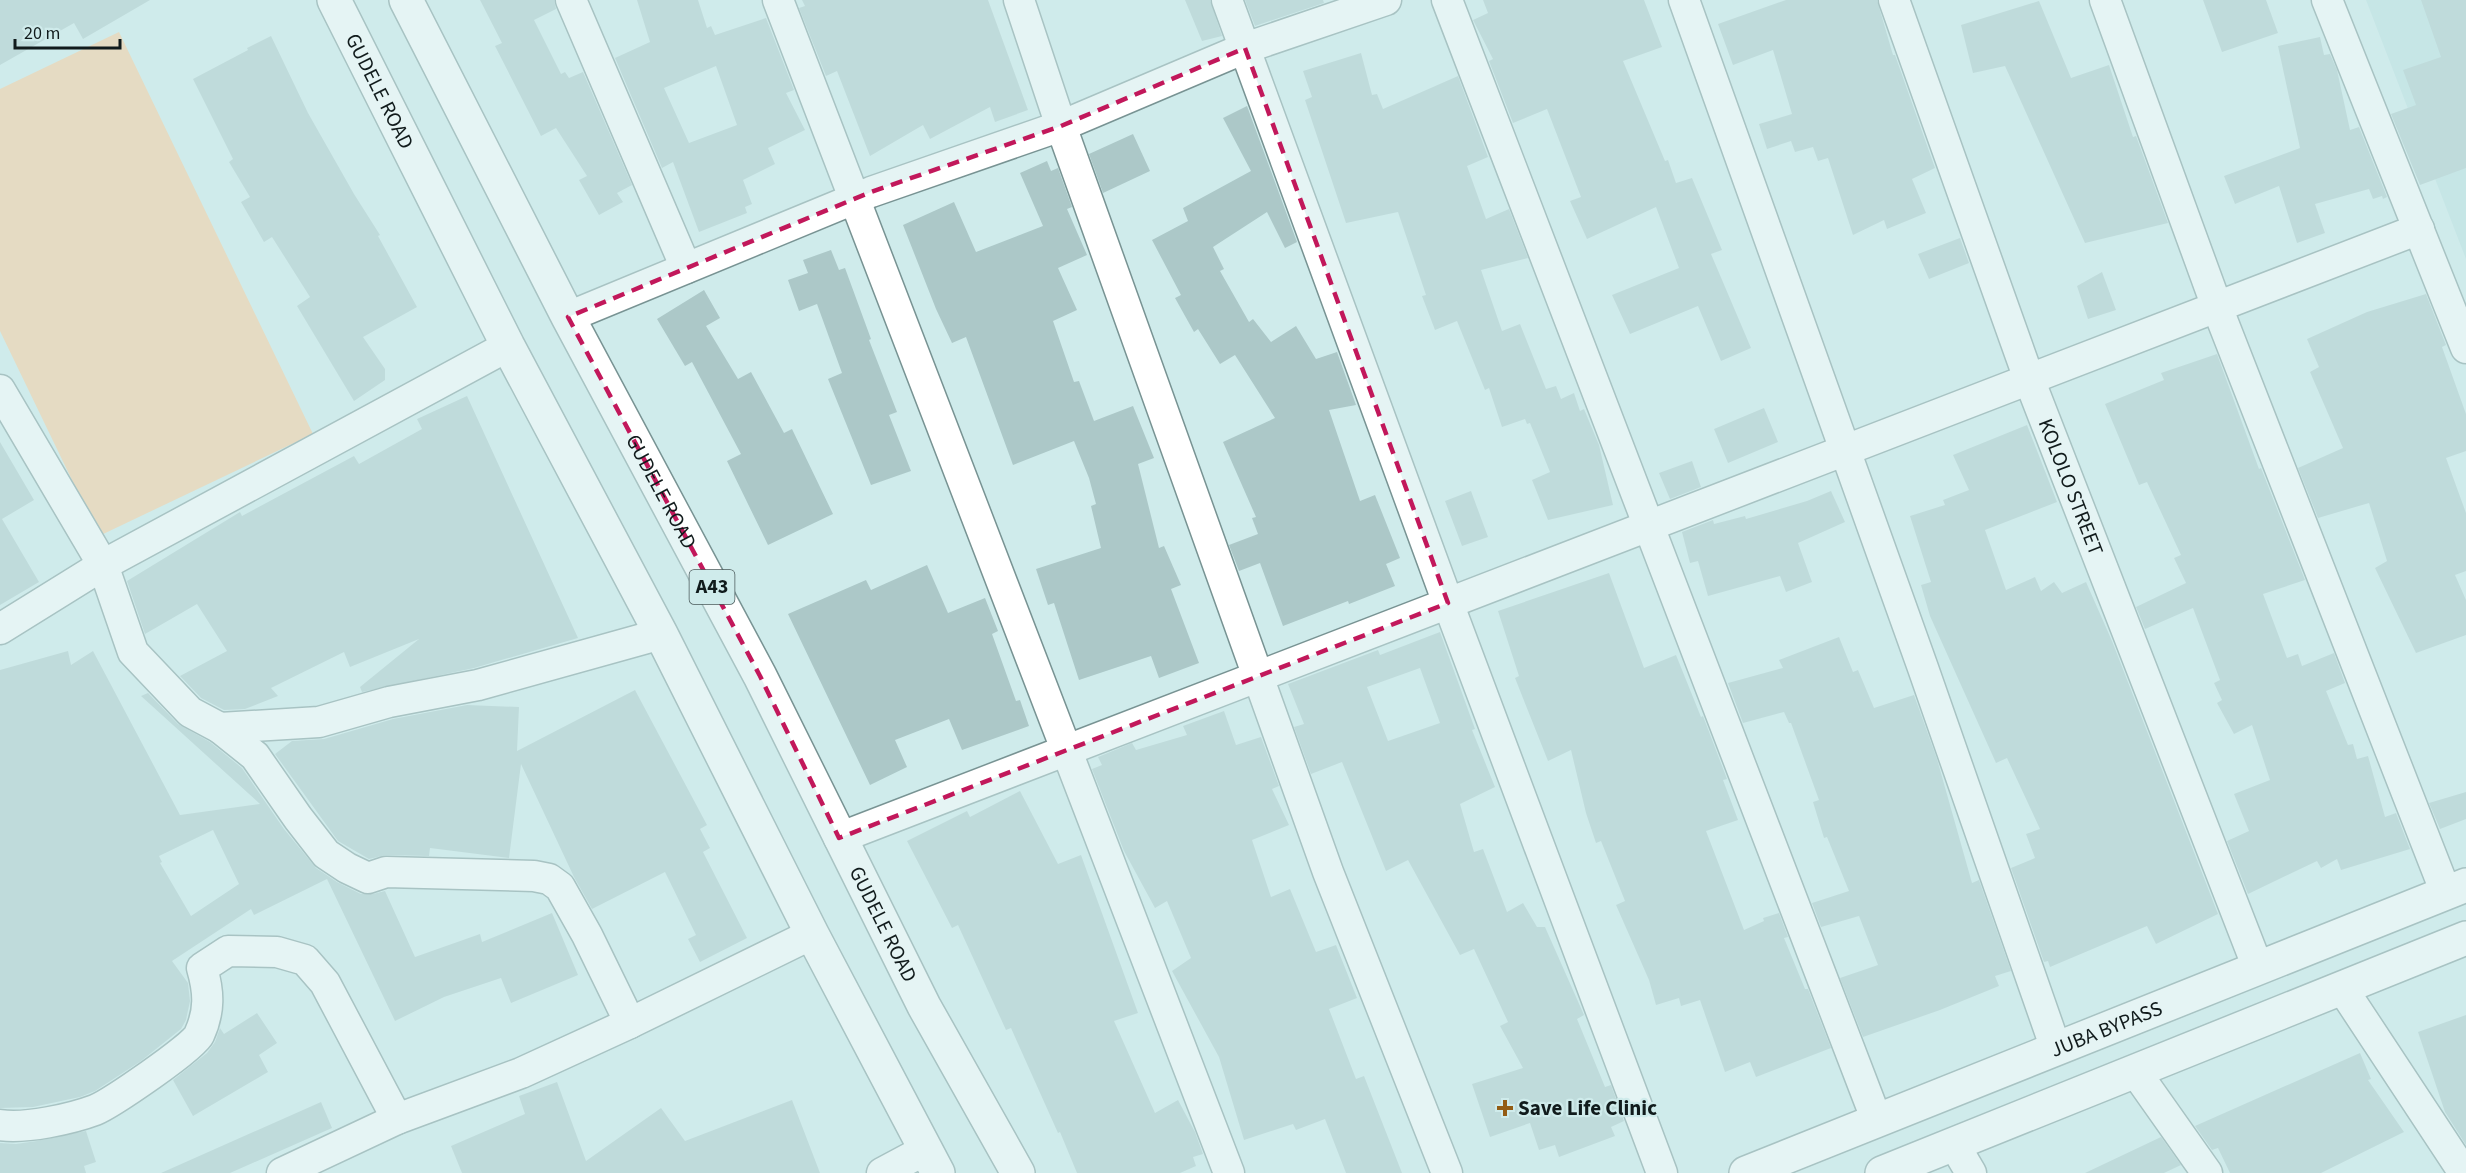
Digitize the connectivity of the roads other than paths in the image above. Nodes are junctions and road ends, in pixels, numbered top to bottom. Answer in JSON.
{"nodes":[{"id":1,"x":334,"y":0,"type":"edge"},
{"id":2,"x":406,"y":0,"type":"edge"},
{"id":3,"x":571,"y":0,"type":"edge"},
{"id":4,"x":778,"y":0,"type":"edge"},
{"id":5,"x":1019,"y":0,"type":"edge"},
{"id":6,"x":1227,"y":0,"type":"edge"},
{"id":7,"x":1386,"y":0,"type":"edge"},
{"id":8,"x":1447,"y":0,"type":"edge"},
{"id":9,"x":1683,"y":0,"type":"edge"},
{"id":10,"x":1894,"y":0,"type":"edge"},
{"id":11,"x":2104,"y":0,"type":"edge"},
{"id":12,"x":2327,"y":0,"type":"edge"},
{"id":13,"x":1245,"y":48,"type":"junction"},
{"id":14,"x":1061,"y":126,"type":"junction"},
{"id":15,"x":855,"y":199,"type":"junction"},
{"id":16,"x":2419,"y":229,"type":"junction"},
{"id":17,"x":686,"y":268,"type":"junction"},
{"id":18,"x":2217,"y":307,"type":"junction"},
{"id":19,"x":568,"y":317,"type":"junction"},
{"id":20,"x":508,"y":346,"type":"junction"},
{"id":21,"x":2466,"y":348,"type":"edge"},
{"id":22,"x":2029,"y":379,"type":"junction"},
{"id":23,"x":0,"y":390,"type":"edge"},
{"id":24,"x":1844,"y":451,"type":"junction"},
{"id":25,"x":1649,"y":526,"type":"junction"},
{"id":26,"x":103,"y":565,"type":"junction"},
{"id":27,"x":1448,"y":603,"type":"junction"},
{"id":28,"x":0,"y":629,"type":"edge"},
{"id":29,"x":661,"y":634,"type":"junction"},
{"id":30,"x":1257,"y":677,"type":"junction"},
{"id":31,"x":220,"y":728,"type":"junction"},
{"id":32,"x":1067,"y":750,"type":"junction"},
{"id":33,"x":839,"y":838,"type":"junction"},
{"id":34,"x":2456,"y":889,"type":"edge"},
{"id":35,"x":812,"y":934,"type":"junction"},
{"id":36,"x":2466,"y":938,"type":"edge"},
{"id":37,"x":2258,"y":968,"type":"junction"},
{"id":38,"x":2342,"y":988,"type":"junction"},
{"id":39,"x":630,"y":1023,"type":"junction"},
{"id":40,"x":2056,"y":1049,"type":"junction"},
{"id":41,"x":2135,"y":1071,"type":"junction"},
{"id":42,"x":397,"y":1119,"type":"junction"},
{"id":43,"x":1877,"y":1120,"type":"junction"},
{"id":44,"x":0,"y":1125,"type":"edge"},
{"id":45,"x":1954,"y":1144,"type":"junction"},
{"id":46,"x":932,"y":1161,"type":"edge"},
{"id":47,"x":282,"y":1173,"type":"edge"},
{"id":48,"x":882,"y":1173,"type":"edge"},
{"id":49,"x":1018,"y":1173,"type":"edge"},
{"id":50,"x":1229,"y":1173,"type":"edge"},
{"id":51,"x":1447,"y":1173,"type":"edge"},
{"id":52,"x":1662,"y":1173,"type":"edge"},
{"id":53,"x":1746,"y":1173,"type":"edge"},
{"id":54,"x":1882,"y":1173,"type":"edge"},
{"id":55,"x":1971,"y":1173,"type":"edge"},
{"id":56,"x":2207,"y":1173,"type":"edge"},
{"id":57,"x":2464,"y":1173,"type":"edge"}],
"edges":[{"from":1,"to":20,"type":"main road","name":"GUDELE ROAD"},
{"from":2,"to":19,"type":"main road","name":"GUDELE ROAD","number":"A43"},
{"from":3,"to":17,"type":"street"},
{"from":4,"to":15,"type":"street"},
{"from":5,"to":14,"type":"street"},
{"from":6,"to":13,"type":"street"},
{"from":7,"to":13,"type":"street"},
{"from":8,"to":25,"type":"street"},
{"from":9,"to":24,"type":"street"},
{"from":10,"to":22,"type":"street","name":"KOLOLO STREET"},
{"from":11,"to":18,"type":"street"},
{"from":12,"to":16,"type":"street"},
{"from":13,"to":14,"type":"street"},
{"from":13,"to":27,"type":"street"},
{"from":14,"to":15,"type":"street"},
{"from":14,"to":30,"type":"street"},
{"from":15,"to":17,"type":"street"},
{"from":15,"to":32,"type":"street"},
{"from":16,"to":18,"type":"street"},
{"from":16,"to":21,"type":"street"},
{"from":17,"to":19,"type":"street"},
{"from":18,"to":22,"type":"street"},
{"from":18,"to":34,"type":"street"},
{"from":19,"to":33,"type":"main road","name":"GUDELE ROAD","number":"A43"},
{"from":20,"to":26,"type":"street"},
{"from":20,"to":29,"type":"main road","name":"GUDELE ROAD"},
{"from":22,"to":24,"type":"street"},
{"from":22,"to":37,"type":"street","name":"KOLOLO STREET"},
{"from":23,"to":26,"type":"street"},
{"from":24,"to":25,"type":"street"},
{"from":24,"to":40,"type":"street"},
{"from":25,"to":27,"type":"street"},
{"from":25,"to":43,"type":"street"},
{"from":26,"to":28,"type":"street"},
{"from":26,"to":31,"type":"street"},
{"from":27,"to":30,"type":"street"},
{"from":27,"to":52,"type":"street"},
{"from":29,"to":31,"type":"street"},
{"from":29,"to":35,"type":"main road","name":"GUDELE ROAD"},
{"from":30,"to":32,"type":"street"},
{"from":30,"to":51,"type":"street"},
{"from":31,"to":39,"type":"street"},
{"from":32,"to":33,"type":"street"},
{"from":32,"to":50,"type":"street"},
{"from":33,"to":49,"type":"main road","name":"GUDELE ROAD","number":"A43"},
{"from":34,"to":37,"type":"main road","name":"JUBA BYPASS"},
{"from":35,"to":39,"type":"street"},
{"from":35,"to":46,"type":"main road","name":"GUDELE ROAD"},
{"from":36,"to":38,"type":"main road"},
{"from":37,"to":40,"type":"main road","name":"JUBA BYPASS"},
{"from":38,"to":41,"type":"main road"},
{"from":38,"to":57,"type":"street"},
{"from":39,"to":42,"type":"street"},
{"from":40,"to":43,"type":"main road","name":"JUBA BYPASS"},
{"from":41,"to":45,"type":"main road"},
{"from":41,"to":56,"type":"street"},
{"from":42,"to":44,"type":"street"},
{"from":42,"to":47,"type":"street"},
{"from":43,"to":53,"type":"main road","name":"JUBA BYPASS"},
{"from":45,"to":54,"type":"main road"},
{"from":45,"to":55,"type":"street"},
{"from":46,"to":48,"type":"street"}]}
